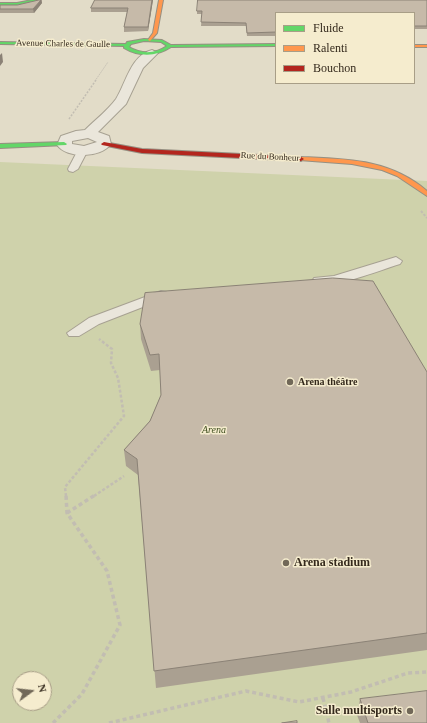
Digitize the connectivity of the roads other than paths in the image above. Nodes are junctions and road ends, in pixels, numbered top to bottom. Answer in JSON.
{"nodes":[{"id":1,"x":38,"y":0,"type":"edge"},
{"id":2,"x":160,"y":0,"type":"edge"},
{"id":3,"x":0,"y":4,"type":"edge"},
{"id":4,"x":150,"y":40,"type":"junction"},
{"id":5,"x":0,"y":43,"type":"edge"},
{"id":6,"x":275,"y":45,"type":"edge"},
{"id":7,"x":170,"y":46,"type":"junction"},
{"id":8,"x":415,"y":46,"type":"edge"},
{"id":9,"x":427,"y":46,"type":"edge"},
{"id":10,"x":131,"y":48,"type":"junction"},
{"id":11,"x":152,"y":53,"type":"junction"},
{"id":12,"x":138,"y":66,"type":"junction"},
{"id":13,"x":89,"y":134,"type":"junction"},
{"id":14,"x":64,"y":144,"type":"junction"},
{"id":15,"x":104,"y":144,"type":"junction"},
{"id":16,"x":0,"y":146,"type":"edge"},
{"id":17,"x":83,"y":150,"type":"junction"},
{"id":18,"x":73,"y":169,"type":"dead end"},
{"id":19,"x":426,"y":192,"type":"edge"},
{"id":20,"x":396,"y":261,"type":"dead end"},
{"id":21,"x":303,"y":283,"type":"edge"},
{"id":22,"x":170,"y":294,"type":"edge"},
{"id":23,"x":74,"y":333,"type":"dead end"}],
"edges":[{"from":1,"to":3,"type":"street"},
{"from":2,"to":4,"type":"street"},
{"from":4,"to":7,"type":"street"},
{"from":4,"to":10,"type":"street"},
{"from":5,"to":10,"type":"street","name":"Avenue Charles de Gaulle"},
{"from":6,"to":7,"type":"street"},
{"from":7,"to":11,"type":"street"},
{"from":8,"to":9,"type":"street"},
{"from":10,"to":11,"type":"street","name":"Avenue Charles de Gaulle"},
{"from":10,"to":12,"type":"street"},
{"from":11,"to":12,"type":"street"},
{"from":12,"to":13,"type":"street"},
{"from":13,"to":14,"type":"street"},
{"from":13,"to":15,"type":"street"},
{"from":14,"to":16,"type":"street"},
{"from":14,"to":17,"type":"street"},
{"from":15,"to":17,"type":"street"},
{"from":15,"to":19,"type":"street","name":"Rue du Bonheur"},
{"from":17,"to":18,"type":"lane"},
{"from":20,"to":21,"type":"lane"},
{"from":22,"to":23,"type":"lane"}]}
